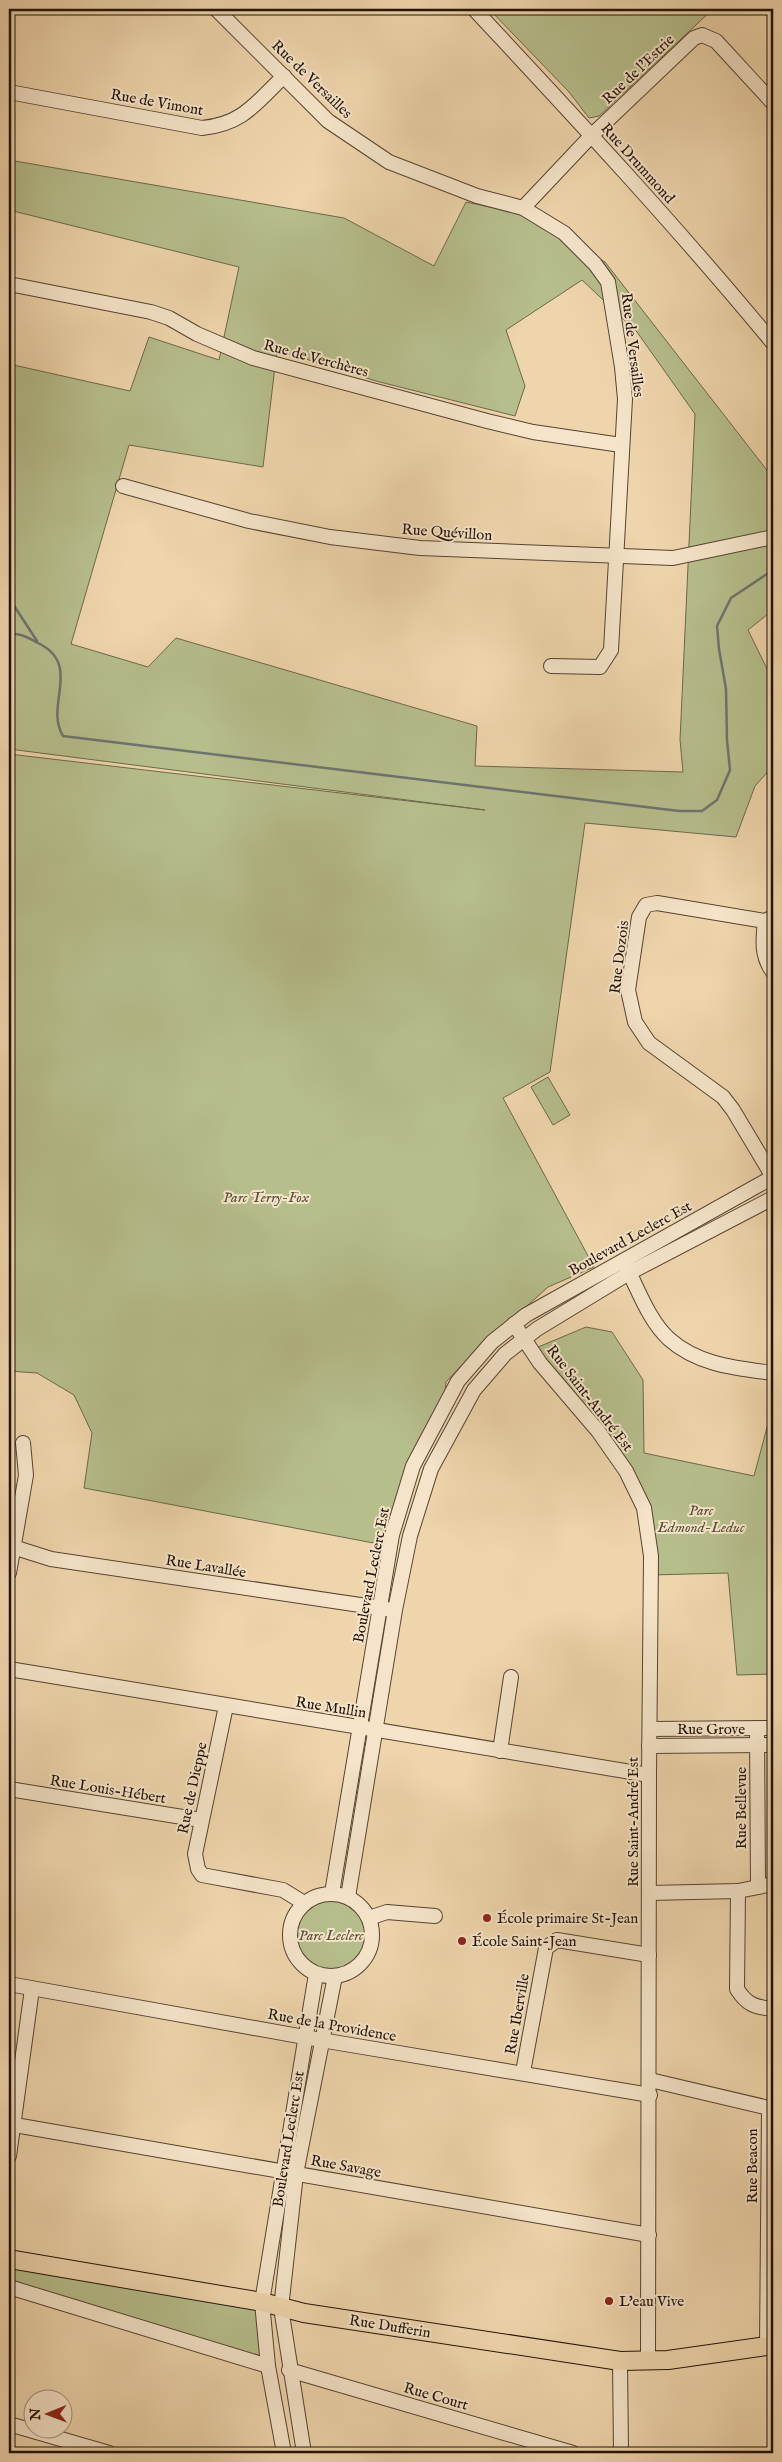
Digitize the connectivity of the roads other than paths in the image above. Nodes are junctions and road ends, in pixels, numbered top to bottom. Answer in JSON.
{"nodes":[{"id":1,"x":216,"y":9,"type":"edge"},
{"id":2,"x":474,"y":9,"type":"edge"},
{"id":3,"x":284,"y":76,"type":"junction"},
{"id":4,"x":9,"y":92,"type":"edge"},
{"id":5,"x":773,"y":103,"type":"edge"},
{"id":6,"x":591,"y":136,"type":"junction"},
{"id":7,"x":522,"y":208,"type":"junction"},
{"id":8,"x":9,"y":284,"type":"edge"},
{"id":9,"x":773,"y":343,"type":"edge"},
{"id":10,"x":621,"y":445,"type":"junction"},
{"id":11,"x":123,"y":486,"type":"dead end"},
{"id":12,"x":773,"y":537,"type":"edge"},
{"id":13,"x":616,"y":556,"type":"junction"},
{"id":14,"x":551,"y":666,"type":"dead end"},
{"id":15,"x":769,"y":919,"type":"edge"},
{"id":16,"x":773,"y":972,"type":"edge"},
{"id":17,"x":773,"y":1177,"type":"edge"},
{"id":18,"x":773,"y":1198,"type":"edge"},
{"id":19,"x":622,"y":1259,"type":"junction"},
{"id":20,"x":630,"y":1273,"type":"junction"},
{"id":21,"x":514,"y":1324,"type":"junction"},
{"id":22,"x":524,"y":1339,"type":"junction"},
{"id":23,"x":773,"y":1373,"type":"edge"},
{"id":24,"x":23,"y":1444,"type":"dead end"},
{"id":25,"x":392,"y":1535,"type":"junction"},
{"id":26,"x":410,"y":1536,"type":"junction"},
{"id":27,"x":13,"y":1547,"type":"junction"},
{"id":28,"x":9,"y":1573,"type":"edge"},
{"id":29,"x":379,"y":1608,"type":"junction"},
{"id":30,"x":396,"y":1610,"type":"junction"},
{"id":31,"x":9,"y":1669,"type":"edge"},
{"id":32,"x":511,"y":1677,"type":"dead end"},
{"id":33,"x":226,"y":1706,"type":"junction"},
{"id":34,"x":360,"y":1728,"type":"junction"},
{"id":35,"x":773,"y":1728,"type":"edge"},
{"id":36,"x":650,"y":1729,"type":"junction"},
{"id":37,"x":757,"y":1729,"type":"junction"},
{"id":38,"x":376,"y":1730,"type":"junction"},
{"id":39,"x":758,"y":1745,"type":"junction"},
{"id":40,"x":773,"y":1745,"type":"edge"},
{"id":41,"x":649,"y":1746,"type":"junction"},
{"id":42,"x":500,"y":1750,"type":"junction"},
{"id":43,"x":648,"y":1775,"type":"junction"},
{"id":44,"x":9,"y":1789,"type":"edge"},
{"id":45,"x":201,"y":1820,"type":"junction"},
{"id":46,"x":773,"y":1884,"type":"edge"},
{"id":47,"x":758,"y":1887,"type":"junction"},
{"id":48,"x":738,"y":1891,"type":"junction"},
{"id":49,"x":332,"y":1893,"type":"junction"},
{"id":50,"x":649,"y":1893,"type":"junction"},
{"id":51,"x":348,"y":1897,"type":"junction"},
{"id":52,"x":304,"y":1903,"type":"junction"},
{"id":53,"x":435,"y":1916,"type":"dead end"},
{"id":54,"x":369,"y":1918,"type":"junction"},
{"id":55,"x":649,"y":1955,"type":"junction"},
{"id":56,"x":316,"y":1974,"type":"junction"},
{"id":57,"x":335,"y":1976,"type":"junction"},
{"id":58,"x":9,"y":1984,"type":"edge"},
{"id":59,"x":32,"y":1989,"type":"junction"},
{"id":60,"x":773,"y":2009,"type":"edge"},
{"id":61,"x":306,"y":2037,"type":"junction"},
{"id":62,"x":321,"y":2040,"type":"junction"},
{"id":63,"x":523,"y":2072,"type":"junction"},
{"id":64,"x":650,"y":2080,"type":"junction"},
{"id":65,"x":650,"y":2095,"type":"junction"},
{"id":66,"x":771,"y":2108,"type":"edge"},
{"id":67,"x":11,"y":2124,"type":"edge"},
{"id":68,"x":9,"y":2156,"type":"edge"},
{"id":69,"x":282,"y":2172,"type":"junction"},
{"id":70,"x":296,"y":2174,"type":"junction"},
{"id":71,"x":649,"y":2235,"type":"junction"},
{"id":72,"x":9,"y":2259,"type":"edge"},
{"id":73,"x":9,"y":2287,"type":"edge"},
{"id":74,"x":262,"y":2302,"type":"junction"},
{"id":75,"x":281,"y":2308,"type":"junction"},
{"id":76,"x":770,"y":2345,"type":"edge"},
{"id":77,"x":620,"y":2362,"type":"junction"},
{"id":78,"x":648,"y":2362,"type":"junction"},
{"id":79,"x":268,"y":2366,"type":"junction"},
{"id":80,"x":289,"y":2370,"type":"junction"},
{"id":81,"x":9,"y":2424,"type":"edge"},
{"id":82,"x":109,"y":2453,"type":"edge"},
{"id":83,"x":284,"y":2453,"type":"edge"},
{"id":84,"x":304,"y":2453,"type":"edge"},
{"id":85,"x":573,"y":2453,"type":"edge"},
{"id":86,"x":621,"y":2453,"type":"edge"}],
"edges":[{"from":1,"to":3,"type":"street","name":"Rue de Versailles"},
{"from":2,"to":6,"type":"street","name":"Rue Drummond"},
{"from":3,"to":4,"type":"street","name":"Rue de Vimont"},
{"from":3,"to":7,"type":"street","name":"Rue de Versailles"},
{"from":5,"to":6,"type":"street","name":"Rue de l'Estrie"},
{"from":6,"to":7,"type":"street"},
{"from":6,"to":9,"type":"street","name":"Rue Drummond"},
{"from":7,"to":10,"type":"street","name":"Rue de Versailles"},
{"from":8,"to":10,"type":"street","name":"Rue de Verchères"},
{"from":10,"to":13,"type":"street","name":"Rue de Versailles"},
{"from":11,"to":13,"type":"street","name":"Rue Quévillon"},
{"from":12,"to":13,"type":"street","name":"Rue Quévillon"},
{"from":13,"to":14,"type":"street","name":"Rue de Versailles"},
{"from":15,"to":16,"type":"street"},
{"from":15,"to":17,"type":"street","name":"Rue Dozois"},
{"from":17,"to":19,"type":"street","name":"Boulevard Leclerc Est"},
{"from":18,"to":20,"type":"street","name":"Boulevard Leclerc Est"},
{"from":19,"to":20,"type":"street"},
{"from":19,"to":21,"type":"street","name":"Boulevard Leclerc Est"},
{"from":20,"to":22,"type":"street","name":"Boulevard Leclerc Est"},
{"from":20,"to":23,"type":"street"},
{"from":21,"to":22,"type":"street","name":"Rue Saint-André Est"},
{"from":21,"to":25,"type":"street","name":"Boulevard Leclerc Est"},
{"from":22,"to":26,"type":"street","name":"Boulevard Leclerc Est"},
{"from":22,"to":36,"type":"street","name":"Rue Saint-André Est"},
{"from":24,"to":27,"type":"street"},
{"from":25,"to":26,"type":"street"},
{"from":25,"to":29,"type":"street","name":"Boulevard Leclerc Est"},
{"from":26,"to":30,"type":"street","name":"Boulevard Leclerc Est"},
{"from":27,"to":28,"type":"street"},
{"from":27,"to":29,"type":"street","name":"Rue Lavallée"},
{"from":29,"to":30,"type":"street","name":"Rue Lavallée"},
{"from":29,"to":34,"type":"street","name":"Boulevard Leclerc Est"},
{"from":30,"to":38,"type":"street","name":"Boulevard Leclerc Est"},
{"from":31,"to":33,"type":"street","name":"Rue Mullin"},
{"from":32,"to":42,"type":"street"},
{"from":33,"to":34,"type":"street","name":"Rue Mullin"},
{"from":33,"to":45,"type":"street","name":"Rue de Dieppe"},
{"from":34,"to":38,"type":"street","name":"Rue Mullin"},
{"from":34,"to":49,"type":"street","name":"Boulevard Leclerc Est"},
{"from":35,"to":37,"type":"street","name":"Rue Grove"},
{"from":36,"to":37,"type":"street","name":"Rue Grove"},
{"from":36,"to":41,"type":"street","name":"Rue Saint-André Est"},
{"from":37,"to":39,"type":"street","name":"Rue Bellevue"},
{"from":38,"to":42,"type":"street","name":"Rue Mullin"},
{"from":38,"to":51,"type":"street","name":"Boulevard Leclerc Est"},
{"from":39,"to":40,"type":"street","name":"Rue Grove"},
{"from":39,"to":41,"type":"street","name":"Rue Grove"},
{"from":39,"to":47,"type":"street","name":"Rue Bellevue"},
{"from":41,"to":43,"type":"street","name":"Rue Saint-André Est"},
{"from":42,"to":43,"type":"street","name":"Rue Mullin"},
{"from":43,"to":50,"type":"street","name":"Rue Saint-André Est"},
{"from":44,"to":45,"type":"street","name":"Rue Louis-Hébert"},
{"from":45,"to":52,"type":"street","name":"Rue de Dieppe"},
{"from":46,"to":47,"type":"street"},
{"from":47,"to":48,"type":"street"},
{"from":48,"to":50,"type":"street"},
{"from":48,"to":60,"type":"street"},
{"from":49,"to":51,"type":"street"},
{"from":49,"to":52,"type":"street"},
{"from":50,"to":55,"type":"street","name":"Rue Saint-André Est"},
{"from":51,"to":54,"type":"street"},
{"from":52,"to":56,"type":"street"},
{"from":53,"to":54,"type":"street"},
{"from":54,"to":57,"type":"street"},
{"from":55,"to":63,"type":"street","name":"Rue Iberville"},
{"from":55,"to":64,"type":"street","name":"Rue Saint-André Est"},
{"from":56,"to":57,"type":"street"},
{"from":56,"to":61,"type":"street","name":"Boulevard Leclerc Est"},
{"from":57,"to":62,"type":"street","name":"Boulevard Leclerc Est"},
{"from":58,"to":59,"type":"street","name":"Rue de la Providence"},
{"from":59,"to":61,"type":"street","name":"Rue de la Providence"},
{"from":59,"to":67,"type":"street"},
{"from":61,"to":62,"type":"street","name":"Rue de la Providence"},
{"from":61,"to":69,"type":"street","name":"Boulevard Leclerc Est"},
{"from":62,"to":63,"type":"street","name":"Rue de la Providence"},
{"from":62,"to":70,"type":"street","name":"Boulevard Leclerc Est"},
{"from":63,"to":65,"type":"street","name":"Rue de la Providence"},
{"from":64,"to":65,"type":"street","name":"Rue Saint-André Est"},
{"from":64,"to":66,"type":"street","name":"Rue Beacon"},
{"from":65,"to":71,"type":"street","name":"Rue Saint-André Est"},
{"from":66,"to":76,"type":"street","name":"Rue Beacon"},
{"from":67,"to":68,"type":"street"},
{"from":67,"to":69,"type":"street","name":"Rue Savage"},
{"from":69,"to":70,"type":"street","name":"Rue Savage"},
{"from":69,"to":74,"type":"street","name":"Boulevard Leclerc Est"},
{"from":70,"to":71,"type":"street","name":"Rue Savage"},
{"from":70,"to":75,"type":"street","name":"Boulevard Leclerc Est"},
{"from":71,"to":78,"type":"street","name":"Rue Saint-André Est"},
{"from":72,"to":74,"type":"main road","name":"Rue Dufferin"},
{"from":73,"to":79,"type":"street"},
{"from":74,"to":75,"type":"main road","name":"Rue Dufferin"},
{"from":74,"to":79,"type":"street","name":"Boulevard Leclerc Est"},
{"from":75,"to":77,"type":"main road","name":"Rue Dufferin"},
{"from":75,"to":80,"type":"street","name":"Boulevard Leclerc Est"},
{"from":76,"to":78,"type":"main road","name":"Rue Dufferin"},
{"from":77,"to":78,"type":"main road","name":"Rue Dufferin"},
{"from":77,"to":86,"type":"street"},
{"from":79,"to":83,"type":"street","name":"Boulevard Leclerc Est"},
{"from":80,"to":84,"type":"street","name":"Boulevard Leclerc Est"},
{"from":80,"to":85,"type":"street","name":"Rue Court"},
{"from":81,"to":82,"type":"street"}]}
